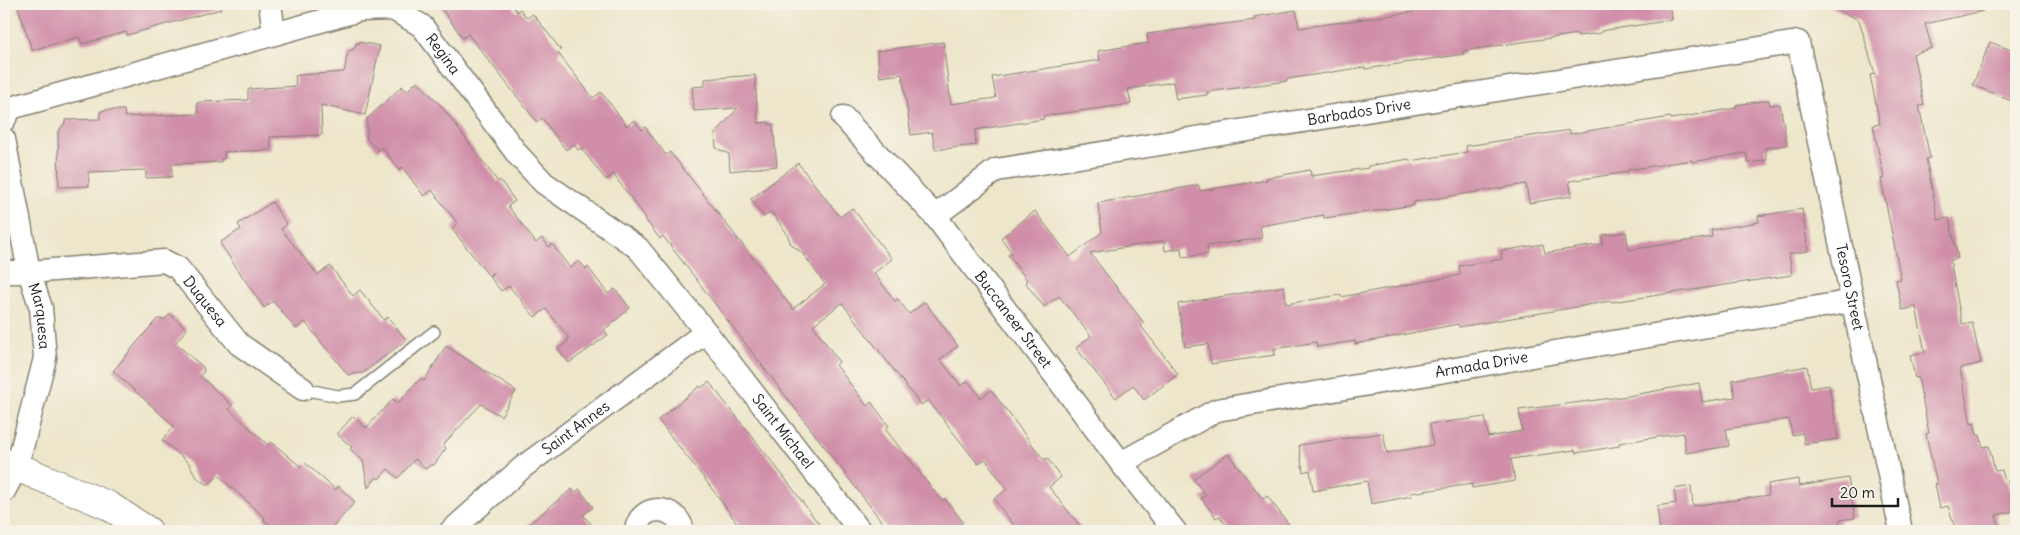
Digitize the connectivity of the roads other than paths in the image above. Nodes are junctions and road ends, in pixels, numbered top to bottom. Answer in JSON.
{"nodes":[{"id":1,"x":270,"y":4,"type":"edge"},
{"id":2,"x":274,"y":33,"type":"junction"},
{"id":3,"x":1798,"y":42,"type":"joint"},
{"id":4,"x":843,"y":117,"type":"dead end"},
{"id":5,"x":4,"y":119,"type":"edge"},
{"id":6,"x":4,"y":139,"type":"edge"},
{"id":7,"x":935,"y":216,"type":"junction"},
{"id":8,"x":4,"y":272,"type":"edge"},
{"id":9,"x":29,"y":272,"type":"junction"},
{"id":10,"x":1853,"y":301,"type":"junction"},
{"id":11,"x":434,"y":332,"type":"dead end"},
{"id":12,"x":706,"y":332,"type":"junction"},
{"id":13,"x":303,"y":390,"type":"joint"},
{"id":14,"x":1121,"y":463,"type":"junction"},
{"id":15,"x":10,"y":465,"type":"edge"},
{"id":16,"x":4,"y":490,"type":"edge"},
{"id":17,"x":148,"y":531,"type":"edge"},
{"id":18,"x":451,"y":531,"type":"edge"},
{"id":19,"x":636,"y":531,"type":"edge"},
{"id":20,"x":683,"y":531,"type":"edge"},
{"id":21,"x":860,"y":531,"type":"edge"},
{"id":22,"x":1175,"y":531,"type":"edge"},
{"id":23,"x":1901,"y":531,"type":"edge"}],
"edges":[{"from":1,"to":2,"type":"street"},
{"from":2,"to":5,"type":"street","name":"Regina"},
{"from":2,"to":12,"type":"street","name":"Regina"},
{"from":3,"to":7,"type":"street","name":"Barbados Drive"},
{"from":3,"to":10,"type":"street","name":"Tesoro Street"},
{"from":4,"to":7,"type":"street","name":"Buccaneer Street"},
{"from":6,"to":9,"type":"street","name":"Marquesa"},
{"from":7,"to":14,"type":"street","name":"Buccaneer Street"},
{"from":8,"to":9,"type":"street","name":"Duquesa"},
{"from":9,"to":13,"type":"street","name":"Duquesa"},
{"from":9,"to":15,"type":"street","name":"Marquesa"},
{"from":10,"to":14,"type":"street","name":"Armada Drive"},
{"from":10,"to":23,"type":"street","name":"Tesoro Street"},
{"from":11,"to":13,"type":"lane"},
{"from":12,"to":18,"type":"street","name":"Saint Annes"},
{"from":12,"to":21,"type":"street","name":"Saint Michael"},
{"from":14,"to":22,"type":"street","name":"Buccaneer Street"},
{"from":15,"to":16,"type":"street","name":"Marquesa"},
{"from":15,"to":17,"type":"street"},
{"from":19,"to":20,"type":"street"}]}
